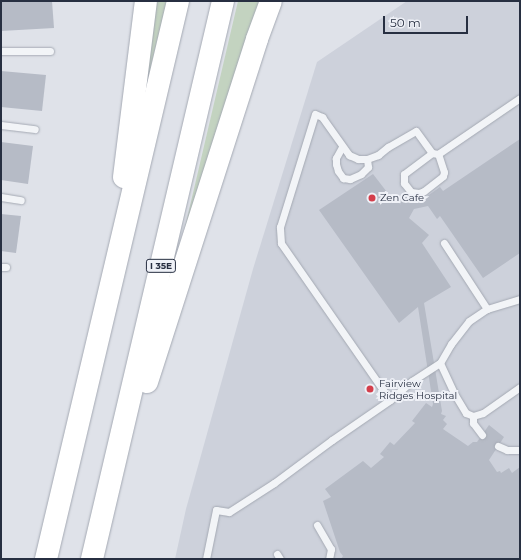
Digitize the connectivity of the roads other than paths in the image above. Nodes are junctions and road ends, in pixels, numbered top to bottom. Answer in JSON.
{"nodes":[{"id":1,"x":146,"y":1,"type":"edge"},
{"id":2,"x":178,"y":1,"type":"edge"},
{"id":3,"x":224,"y":1,"type":"edge"},
{"id":4,"x":271,"y":1,"type":"edge"},
{"id":5,"x":1,"y":51,"type":"edge"},
{"id":6,"x":50,"y":51,"type":"dead end"},
{"id":7,"x":520,"y":98,"type":"edge"},
{"id":8,"x":1,"y":126,"type":"edge"},
{"id":9,"x":35,"y":129,"type":"dead end"},
{"id":10,"x":342,"y":147,"type":"junction"},
{"id":11,"x":435,"y":154,"type":"junction"},
{"id":12,"x":367,"y":159,"type":"junction"},
{"id":13,"x":1,"y":198,"type":"edge"},
{"id":14,"x":21,"y":200,"type":"dead end"},
{"id":15,"x":444,"y":243,"type":"dead end"},
{"id":16,"x":519,"y":301,"type":"edge"},
{"id":17,"x":487,"y":309,"type":"junction"},
{"id":18,"x":102,"y":318,"type":"junction"},
{"id":19,"x":440,"y":363,"type":"junction"},
{"id":20,"x":520,"y":387,"type":"edge"},
{"id":21,"x":390,"y":400,"type":"junction"},
{"id":22,"x":473,"y":416,"type":"junction"},
{"id":23,"x":482,"y":435,"type":"dead end"},
{"id":24,"x":498,"y":446,"type":"dead end"},
{"id":25,"x":520,"y":450,"type":"edge"},
{"id":26,"x":317,"y":525,"type":"dead end"},
{"id":27,"x":98,"y":531,"type":"junction"},
{"id":28,"x":46,"y":559,"type":"edge"},
{"id":29,"x":92,"y":559,"type":"edge"},
{"id":30,"x":206,"y":559,"type":"edge"},
{"id":31,"x":329,"y":559,"type":"edge"}],
"edges":[{"from":1,"to":18,"type":"highway"},
{"from":2,"to":18,"type":"highway"},
{"from":3,"to":27,"type":"highway","number":"I 35E"},
{"from":4,"to":27,"type":"highway"},
{"from":5,"to":6,"type":"lane"},
{"from":7,"to":11,"type":"lane"},
{"from":8,"to":9,"type":"lane"},
{"from":10,"to":12,"type":"lane"},
{"from":10,"to":12,"type":"lane"},
{"from":10,"to":21,"type":"lane"},
{"from":11,"to":11,"type":"lane"},
{"from":11,"to":12,"type":"lane"},
{"from":13,"to":14,"type":"lane"},
{"from":15,"to":17,"type":"lane"},
{"from":16,"to":17,"type":"lane"},
{"from":17,"to":19,"type":"lane"},
{"from":18,"to":28,"type":"highway"},
{"from":19,"to":21,"type":"lane"},
{"from":19,"to":22,"type":"lane"},
{"from":20,"to":22,"type":"lane"},
{"from":21,"to":30,"type":"lane"},
{"from":22,"to":23,"type":"lane"},
{"from":24,"to":25,"type":"lane"},
{"from":26,"to":31,"type":"lane"},
{"from":27,"to":29,"type":"highway","number":"I 35E"}]}
